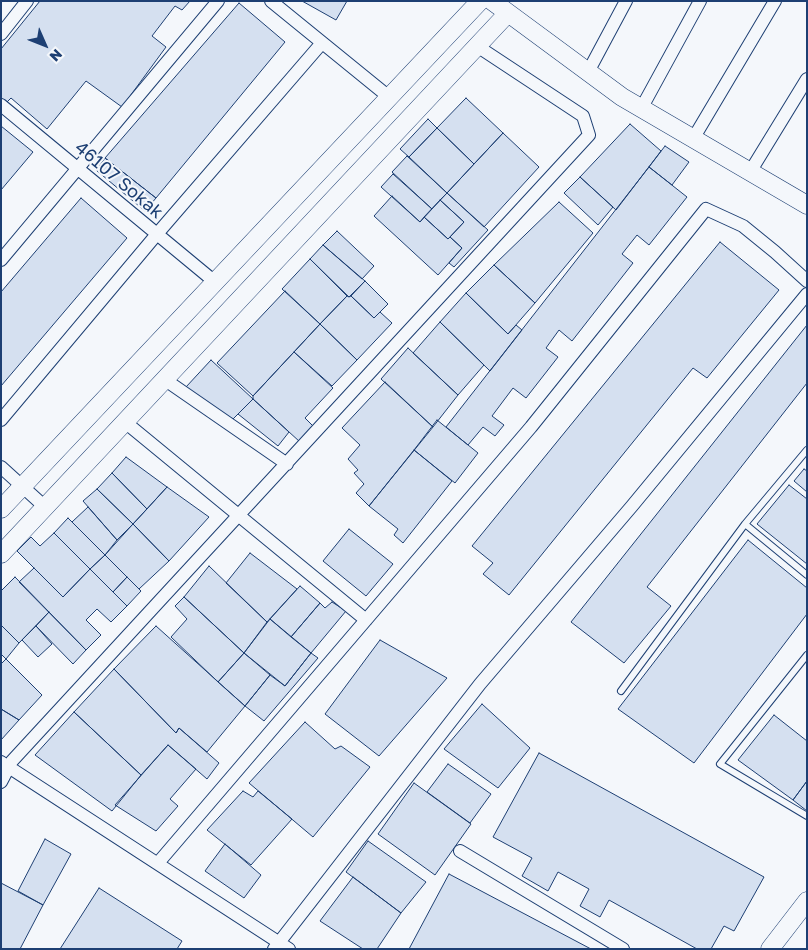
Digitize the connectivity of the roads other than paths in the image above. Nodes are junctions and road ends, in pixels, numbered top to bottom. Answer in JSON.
{"nodes":[{"id":1,"x":27,"y":1,"type":"edge"},
{"id":2,"x":218,"y":1,"type":"edge"},
{"id":3,"x":271,"y":1,"type":"edge"},
{"id":4,"x":611,"y":1,"type":"edge"},
{"id":5,"x":700,"y":1,"type":"edge"},
{"id":6,"x":775,"y":1,"type":"edge"},
{"id":7,"x":494,"y":4,"type":"edge"},
{"id":8,"x":624,"y":6,"type":"edge"},
{"id":9,"x":1,"y":34,"type":"edge"},
{"id":10,"x":321,"y":44,"type":"junction"},
{"id":11,"x":477,"y":46,"type":"junction"},
{"id":12,"x":588,"y":72,"type":"junction"},
{"id":13,"x":807,"y":79,"type":"edge"},
{"id":14,"x":390,"y":97,"type":"junction"},
{"id":15,"x":1,"y":106,"type":"edge"},
{"id":16,"x":641,"y":108,"type":"junction"},
{"id":17,"x":693,"y":139,"type":"junction"},
{"id":18,"x":77,"y":168,"type":"junction"},
{"id":19,"x":750,"y":172,"type":"junction"},
{"id":20,"x":807,"y":204,"type":"edge"},
{"id":21,"x":157,"y":234,"type":"junction"},
{"id":22,"x":1,"y":260,"type":"edge"},
{"id":23,"x":807,"y":281,"type":"edge"},
{"id":24,"x":215,"y":282,"type":"junction"},
{"id":25,"x":807,"y":294,"type":"edge"},
{"id":26,"x":164,"y":379,"type":"junction"},
{"id":27,"x":1,"y":420,"type":"edge"},
{"id":28,"x":125,"y":422,"type":"junction"},
{"id":29,"x":807,"y":450,"type":"edge"},
{"id":30,"x":287,"y":464,"type":"junction"},
{"id":31,"x":1,"y":467,"type":"edge"},
{"id":32,"x":23,"y":485,"type":"junction"},
{"id":33,"x":44,"y":507,"type":"junction"},
{"id":34,"x":1,"y":509,"type":"edge"},
{"id":35,"x":236,"y":516,"type":"junction"},
{"id":36,"x":745,"y":524,"type":"junction"},
{"id":37,"x":1,"y":554,"type":"edge"},
{"id":38,"x":807,"y":575,"type":"edge"},
{"id":39,"x":366,"y":620,"type":"junction"},
{"id":40,"x":807,"y":655,"type":"edge"},
{"id":41,"x":621,"y":692,"type":"dead end"},
{"id":42,"x":6,"y":765,"type":"edge"},
{"id":43,"x":1,"y":782,"type":"edge"},
{"id":44,"x":807,"y":816,"type":"edge"},
{"id":45,"x":460,"y":851,"type":"dead end"},
{"id":46,"x":158,"y":863,"type":"junction"},
{"id":47,"x":807,"y":901,"type":"edge"},
{"id":48,"x":280,"y":947,"type":"edge"},
{"id":49,"x":623,"y":949,"type":"edge"},
{"id":50,"x":770,"y":949,"type":"edge"}],
"edges":[{"from":1,"to":9,"type":"street"},
{"from":2,"to":18,"type":"street"},
{"from":3,"to":10,"type":"street"},
{"from":4,"to":8,"type":"street"},
{"from":5,"to":16,"type":"street"},
{"from":6,"to":17,"type":"street"},
{"from":7,"to":11,"type":"street"},
{"from":7,"to":12,"type":"street"},
{"from":7,"to":14,"type":"street"},
{"from":8,"to":12,"type":"street"},
{"from":10,"to":14,"type":"street"},
{"from":10,"to":21,"type":"street"},
{"from":11,"to":26,"type":"street"},
{"from":11,"to":30,"type":"street"},
{"from":12,"to":16,"type":"street"},
{"from":13,"to":19,"type":"street"},
{"from":14,"to":24,"type":"street"},
{"from":15,"to":18,"type":"street","name":"46107 Sokak"},
{"from":16,"to":17,"type":"street"},
{"from":17,"to":19,"type":"street"},
{"from":18,"to":21,"type":"street","name":"46107 Sokak"},
{"from":18,"to":22,"type":"street"},
{"from":19,"to":20,"type":"street"},
{"from":21,"to":24,"type":"street","name":"46107 Sokak"},
{"from":21,"to":27,"type":"street"},
{"from":23,"to":39,"type":"street"},
{"from":24,"to":32,"type":"street"},
{"from":25,"to":48,"type":"street"},
{"from":26,"to":28,"type":"street"},
{"from":26,"to":30,"type":"street"},
{"from":28,"to":33,"type":"street"},
{"from":28,"to":35,"type":"street"},
{"from":29,"to":36,"type":"lane"},
{"from":30,"to":35,"type":"street"},
{"from":31,"to":32,"type":"street"},
{"from":32,"to":33,"type":"street"},
{"from":32,"to":34,"type":"street"},
{"from":33,"to":37,"type":"street"},
{"from":35,"to":39,"type":"street"},
{"from":35,"to":42,"type":"street"},
{"from":36,"to":38,"type":"lane"},
{"from":36,"to":41,"type":"lane"},
{"from":39,"to":46,"type":"street"},
{"from":40,"to":44,"type":"lane"},
{"from":42,"to":43,"type":"street"},
{"from":42,"to":46,"type":"street"},
{"from":45,"to":49,"type":"street"},
{"from":46,"to":48,"type":"street"},
{"from":47,"to":50,"type":"street"}]}
